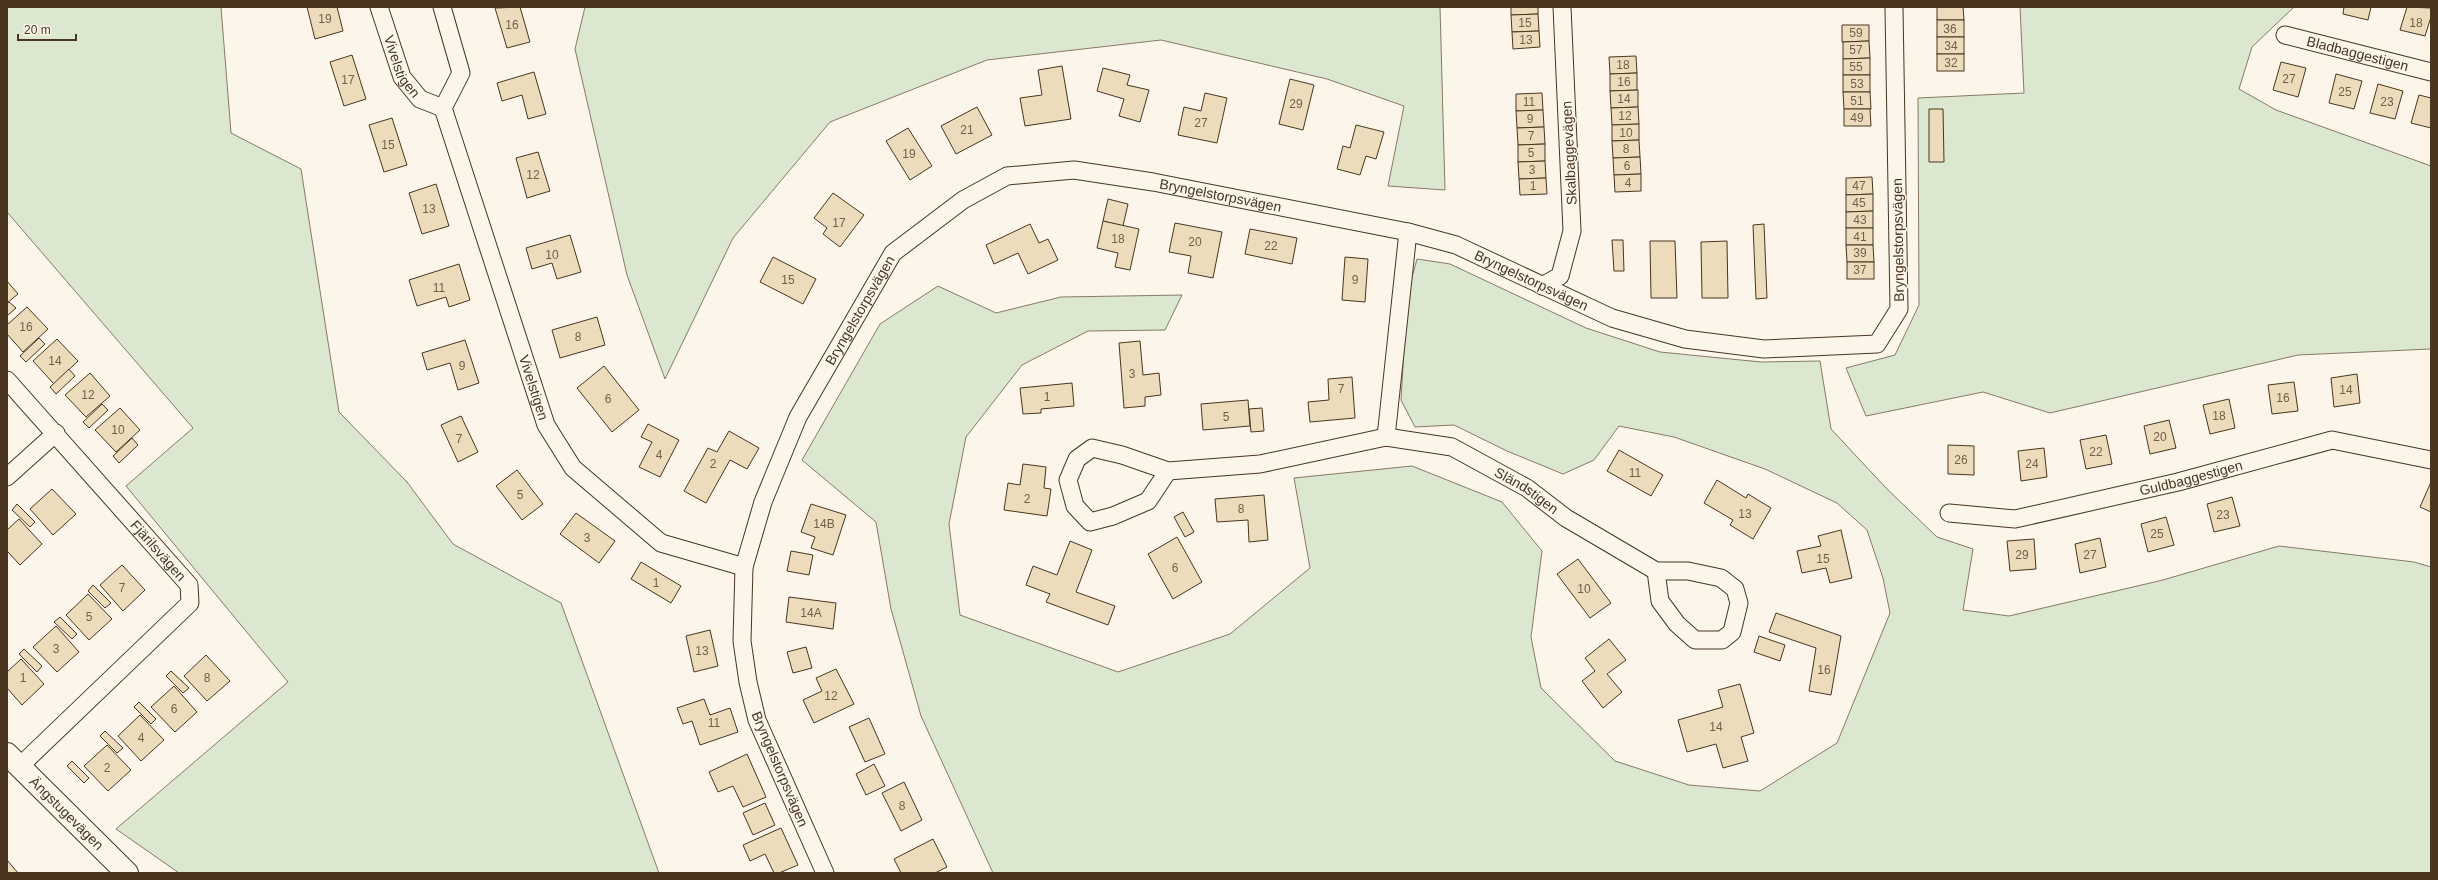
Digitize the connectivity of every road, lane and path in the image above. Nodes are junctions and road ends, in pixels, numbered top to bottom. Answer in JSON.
{"nodes":[{"id":1,"x":379,"y":7,"type":"edge"},
{"id":2,"x":442,"y":7,"type":"edge"},
{"id":3,"x":1562,"y":7,"type":"edge"},
{"id":4,"x":1894,"y":7,"type":"edge"},
{"id":5,"x":2285,"y":34,"type":"dead end"},
{"id":6,"x":2431,"y":72,"type":"edge"},
{"id":7,"x":443,"y":108,"type":"junction"},
{"id":8,"x":1408,"y":232,"type":"junction"},
{"id":9,"x":1542,"y":286,"type":"junction"},
{"id":10,"x":7,"y":380,"type":"edge"},
{"id":11,"x":56,"y":433,"type":"junction"},
{"id":12,"x":1386,"y":438,"type":"junction"},
{"id":13,"x":2431,"y":460,"type":"edge"},
{"id":14,"x":1168,"y":471,"type":"junction"},
{"id":15,"x":7,"y":477,"type":"edge"},
{"id":16,"x":1949,"y":513,"type":"dead end"},
{"id":17,"x":744,"y":567,"type":"junction"},
{"id":18,"x":1656,"y":571,"type":"junction"},
{"id":19,"x":13,"y":760,"type":"edge"},
{"id":20,"x":127,"y":873,"type":"edge"},
{"id":21,"x":824,"y":873,"type":"edge"}],
"edges":[{"from":1,"to":7,"type":"street","name":"Vivelstigen"},
{"from":2,"to":7,"type":"street"},
{"from":3,"to":9,"type":"street","name":"Skalbaggevägen"},
{"from":4,"to":9,"type":"street","name":"Bryngelstorpsvägen"},
{"from":5,"to":6,"type":"street","name":"Bladbaggestigen"},
{"from":7,"to":17,"type":"street","name":"Vivelstigen"},
{"from":8,"to":9,"type":"street","name":"Bryngelstorpsvägen"},
{"from":8,"to":12,"type":"street"},
{"from":8,"to":17,"type":"street","name":"Bryngelstorpsvägen"},
{"from":10,"to":11,"type":"street","name":"Fjärilsvägen"},
{"from":11,"to":15,"type":"street"},
{"from":11,"to":19,"type":"street","name":"Fjärilsvägen"},
{"from":12,"to":14,"type":"street","name":"Sländstigen"},
{"from":12,"to":18,"type":"street","name":"Sländstigen"},
{"from":13,"to":16,"type":"street","name":"Guldbaggestigen"},
{"from":14,"to":14,"type":"street","name":"Sländstigen"},
{"from":17,"to":21,"type":"street","name":"Bryngelstorpsvägen"},
{"from":18,"to":18,"type":"street"},
{"from":19,"to":20,"type":"street","name":"Ängstugevägen"}]}
